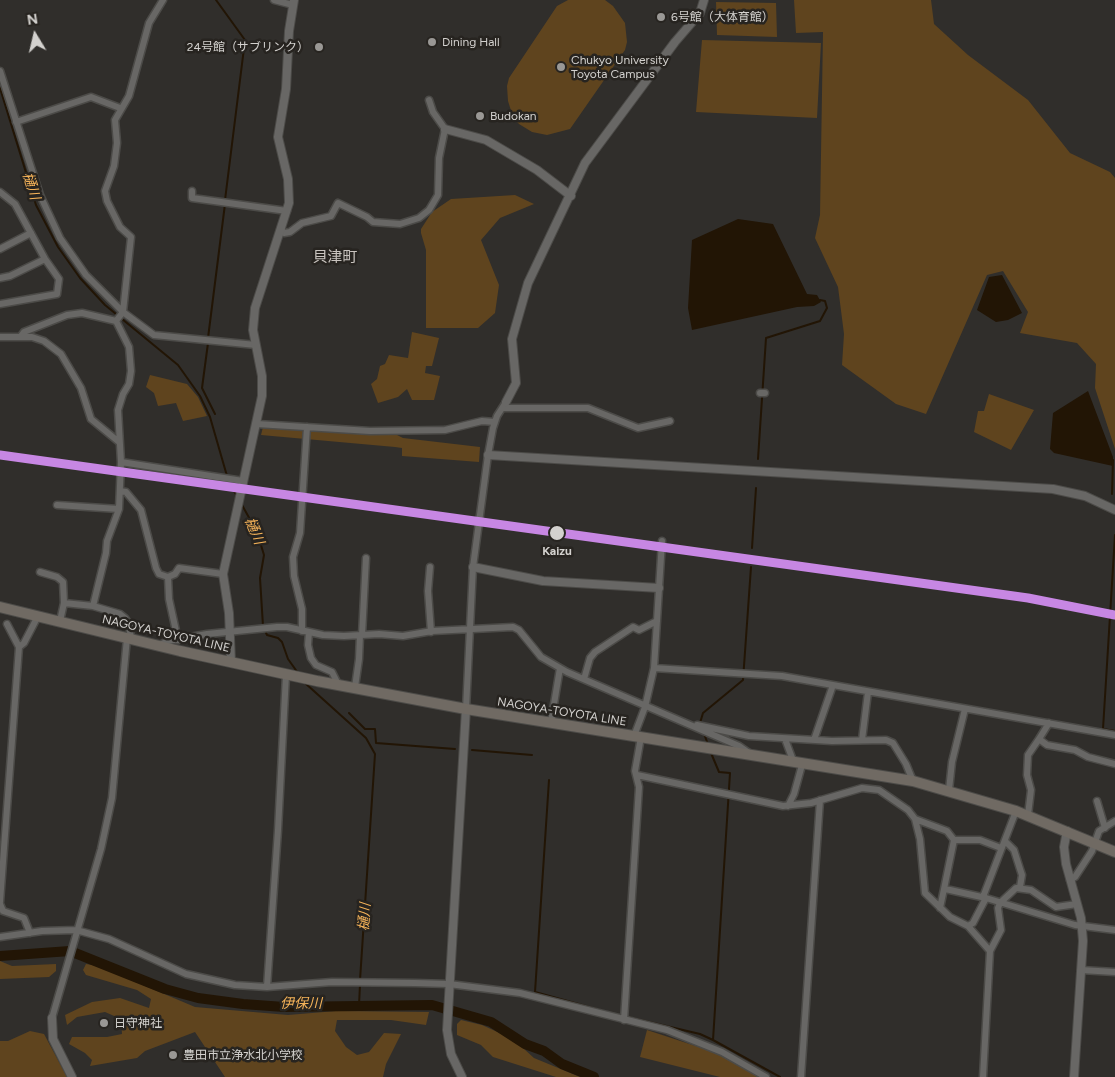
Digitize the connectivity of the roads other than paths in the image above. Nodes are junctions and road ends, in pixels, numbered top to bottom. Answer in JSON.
{"nodes":[{"id":1,"x":163,"y":0,"type":"edge"},
{"id":2,"x":274,"y":0,"type":"edge"},
{"id":3,"x":704,"y":0,"type":"edge"},
{"id":4,"x":293,"y":2,"type":"edge"},
{"id":5,"x":0,"y":71,"type":"edge"},
{"id":6,"x":429,"y":100,"type":"dead end"},
{"id":7,"x":120,"y":108,"type":"junction"},
{"id":8,"x":16,"y":122,"type":"junction"},
{"id":9,"x":446,"y":129,"type":"junction"},
{"id":10,"x":192,"y":191,"type":"dead end"},
{"id":11,"x":0,"y":192,"type":"edge"},
{"id":12,"x":571,"y":196,"type":"junction"},
{"id":13,"x":287,"y":211,"type":"junction"},
{"id":14,"x":281,"y":230,"type":"junction"},
{"id":15,"x":31,"y":233,"type":"junction"},
{"id":16,"x":0,"y":249,"type":"edge"},
{"id":17,"x":45,"y":259,"type":"junction"},
{"id":18,"x":0,"y":278,"type":"edge"},
{"id":19,"x":0,"y":304,"type":"edge"},
{"id":20,"x":122,"y":312,"type":"junction"},
{"id":21,"x":117,"y":320,"type":"junction"},
{"id":22,"x":21,"y":336,"type":"junction"},
{"id":23,"x":0,"y":337,"type":"edge"},
{"id":24,"x":256,"y":345,"type":"junction"},
{"id":25,"x":505,"y":405,"type":"junction"},
{"id":26,"x":670,"y":421,"type":"dead end"},
{"id":27,"x":495,"y":422,"type":"junction"},
{"id":28,"x":257,"y":424,"type":"junction"},
{"id":29,"x":307,"y":428,"type":"junction"},
{"id":30,"x":119,"y":442,"type":"junction"},
{"id":31,"x":488,"y":455,"type":"junction"},
{"id":32,"x":121,"y":462,"type":"junction"},
{"id":33,"x":243,"y":480,"type":"junction"},
{"id":34,"x":120,"y":492,"type":"junction"},
{"id":35,"x":57,"y":505,"type":"dead end"},
{"id":36,"x":118,"y":509,"type":"junction"},
{"id":37,"x":1115,"y":510,"type":"edge"},
{"id":38,"x":662,"y":541,"type":"dead end"},
{"id":39,"x":366,"y":558,"type":"dead end"},
{"id":40,"x":430,"y":567,"type":"dead end"},
{"id":41,"x":473,"y":567,"type":"junction"},
{"id":42,"x":40,"y":572,"type":"dead end"},
{"id":43,"x":223,"y":574,"type":"junction"},
{"id":44,"x":168,"y":576,"type":"junction"},
{"id":45,"x":658,"y":588,"type":"junction"},
{"id":46,"x":64,"y":603,"type":"junction"},
{"id":47,"x":93,"y":606,"type":"junction"},
{"id":48,"x":0,"y":607,"type":"edge"},
{"id":49,"x":38,"y":616,"type":"junction"},
{"id":50,"x":60,"y":621,"type":"junction"},
{"id":51,"x":657,"y":621,"type":"junction"},
{"id":52,"x":7,"y":624,"type":"dead end"},
{"id":53,"x":469,"y":628,"type":"junction"},
{"id":54,"x":305,"y":631,"type":"junction"},
{"id":55,"x":230,"y":632,"type":"junction"},
{"id":56,"x":431,"y":632,"type":"junction"},
{"id":57,"x":361,"y":635,"type":"junction"},
{"id":58,"x":129,"y":639,"type":"junction"},
{"id":59,"x":178,"y":640,"type":"junction"},
{"id":60,"x":159,"y":646,"type":"junction"},
{"id":61,"x":18,"y":648,"type":"junction"},
{"id":62,"x":231,"y":662,"type":"junction"},
{"id":63,"x":560,"y":668,"type":"junction"},
{"id":64,"x":654,"y":668,"type":"junction"},
{"id":65,"x":288,"y":675,"type":"junction"},
{"id":66,"x":584,"y":679,"type":"junction"},
{"id":67,"x":338,"y":684,"type":"junction"},
{"id":68,"x":833,"y":685,"type":"junction"},
{"id":69,"x":355,"y":687,"type":"junction"},
{"id":70,"x":868,"y":692,"type":"junction"},
{"id":71,"x":645,"y":707,"type":"junction"},
{"id":72,"x":466,"y":709,"type":"junction"},
{"id":73,"x":965,"y":709,"type":"junction"},
{"id":74,"x":551,"y":722,"type":"junction"},
{"id":75,"x":1049,"y":723,"type":"junction"},
{"id":76,"x":702,"y":729,"type":"junction"},
{"id":77,"x":1115,"y":735,"type":"edge"},
{"id":78,"x":637,"y":737,"type":"junction"},
{"id":79,"x":785,"y":739,"type":"junction"},
{"id":80,"x":1039,"y":739,"type":"junction"},
{"id":81,"x":814,"y":740,"type":"junction"},
{"id":82,"x":862,"y":740,"type":"junction"},
{"id":83,"x":750,"y":756,"type":"junction"},
{"id":84,"x":798,"y":764,"type":"junction"},
{"id":85,"x":1115,"y":764,"type":"edge"},
{"id":86,"x":637,"y":775,"type":"junction"},
{"id":87,"x":881,"y":777,"type":"junction"},
{"id":88,"x":913,"y":781,"type":"junction"},
{"id":89,"x":879,"y":790,"type":"junction"},
{"id":90,"x":949,"y":790,"type":"junction"},
{"id":91,"x":820,"y":800,"type":"junction"},
{"id":92,"x":1097,"y":801,"type":"dead end"},
{"id":93,"x":788,"y":806,"type":"junction"},
{"id":94,"x":1016,"y":811,"type":"junction"},
{"id":95,"x":1028,"y":815,"type":"junction"},
{"id":96,"x":915,"y":819,"type":"junction"},
{"id":97,"x":1115,"y":821,"type":"edge"},
{"id":98,"x":1104,"y":828,"type":"junction"},
{"id":99,"x":1067,"y":831,"type":"junction"},
{"id":100,"x":954,"y":840,"type":"junction"},
{"id":101,"x":1005,"y":841,"type":"junction"},
{"id":102,"x":1095,"y":844,"type":"junction"},
{"id":103,"x":1001,"y":848,"type":"junction"},
{"id":104,"x":1115,"y":852,"type":"edge"},
{"id":105,"x":1070,"y":880,"type":"junction"},
{"id":106,"x":1020,"y":887,"type":"junction"},
{"id":107,"x":944,"y":889,"type":"junction"},
{"id":108,"x":984,"y":898,"type":"junction"},
{"id":109,"x":0,"y":903,"type":"edge"},
{"id":110,"x":1000,"y":903,"type":"junction"},
{"id":111,"x":1077,"y":904,"type":"junction"},
{"id":112,"x":940,"y":908,"type":"junction"},
{"id":113,"x":968,"y":926,"type":"junction"},
{"id":114,"x":1082,"y":927,"type":"junction"},
{"id":115,"x":1115,"y":930,"type":"edge"},
{"id":116,"x":75,"y":932,"type":"junction"},
{"id":117,"x":30,"y":933,"type":"junction"},
{"id":118,"x":0,"y":937,"type":"edge"},
{"id":119,"x":990,"y":951,"type":"junction"},
{"id":120,"x":1081,"y":970,"type":"junction"},
{"id":121,"x":1115,"y":972,"type":"edge"},
{"id":122,"x":267,"y":987,"type":"junction"},
{"id":123,"x":449,"y":987,"type":"junction"},
{"id":124,"x":52,"y":1018,"type":"joint"},
{"id":125,"x":624,"y":1020,"type":"junction"},
{"id":126,"x":72,"y":1077,"type":"edge"},
{"id":127,"x":462,"y":1077,"type":"edge"},
{"id":128,"x":766,"y":1077,"type":"edge"},
{"id":129,"x":802,"y":1077,"type":"edge"},
{"id":130,"x":982,"y":1077,"type":"edge"},
{"id":131,"x":1074,"y":1077,"type":"edge"}],
"edges":[{"from":1,"to":7,"type":"street"},
{"from":2,"to":4,"type":"street"},
{"from":3,"to":12,"type":"street"},
{"from":4,"to":13,"type":"street"},
{"from":5,"to":8,"type":"street"},
{"from":6,"to":9,"type":"street"},
{"from":7,"to":8,"type":"street"},
{"from":7,"to":20,"type":"street"},
{"from":8,"to":20,"type":"street"},
{"from":9,"to":12,"type":"street"},
{"from":9,"to":14,"type":"street"},
{"from":10,"to":13,"type":"street"},
{"from":11,"to":15,"type":"street"},
{"from":12,"to":25,"type":"street"},
{"from":13,"to":14,"type":"street"},
{"from":14,"to":24,"type":"street"},
{"from":15,"to":16,"type":"street"},
{"from":15,"to":17,"type":"street"},
{"from":17,"to":18,"type":"street"},
{"from":17,"to":19,"type":"street"},
{"from":20,"to":21,"type":"street"},
{"from":20,"to":24,"type":"street"},
{"from":21,"to":22,"type":"street"},
{"from":21,"to":30,"type":"street"},
{"from":22,"to":23,"type":"street"},
{"from":22,"to":30,"type":"street"},
{"from":24,"to":28,"type":"street"},
{"from":25,"to":26,"type":"street"},
{"from":25,"to":27,"type":"street"},
{"from":27,"to":29,"type":"street"},
{"from":27,"to":31,"type":"street"},
{"from":28,"to":29,"type":"street"},
{"from":28,"to":33,"type":"street"},
{"from":29,"to":54,"type":"street"},
{"from":30,"to":32,"type":"street"},
{"from":31,"to":37,"type":"street"},
{"from":31,"to":41,"type":"street"},
{"from":32,"to":33,"type":"street"},
{"from":32,"to":34,"type":"street"},
{"from":33,"to":43,"type":"street"},
{"from":34,"to":36,"type":"street"},
{"from":34,"to":44,"type":"street"},
{"from":35,"to":36,"type":"street"},
{"from":36,"to":47,"type":"street"},
{"from":38,"to":45,"type":"street"},
{"from":39,"to":57,"type":"street"},
{"from":40,"to":56,"type":"street"},
{"from":41,"to":45,"type":"street"},
{"from":41,"to":53,"type":"street"},
{"from":42,"to":46,"type":"street"},
{"from":43,"to":44,"type":"street"},
{"from":43,"to":55,"type":"street"},
{"from":44,"to":59,"type":"street"},
{"from":45,"to":51,"type":"street"},
{"from":46,"to":47,"type":"street"},
{"from":46,"to":50,"type":"street"},
{"from":47,"to":58,"type":"street"},
{"from":48,"to":49,"type":"main road","name":"NAGOYA-TOYOTA LINE"},
{"from":49,"to":50,"type":"main road","name":"NAGOYA-TOYOTA LINE"},
{"from":49,"to":61,"type":"street"},
{"from":50,"to":58,"type":"main road","name":"NAGOYA-TOYOTA LINE"},
{"from":51,"to":64,"type":"street"},
{"from":51,"to":66,"type":"street"},
{"from":52,"to":61,"type":"street"},
{"from":53,"to":56,"type":"street"},
{"from":53,"to":63,"type":"street"},
{"from":53,"to":72,"type":"street"},
{"from":54,"to":55,"type":"street"},
{"from":54,"to":57,"type":"street"},
{"from":54,"to":67,"type":"street"},
{"from":55,"to":59,"type":"street"},
{"from":55,"to":62,"type":"street"},
{"from":56,"to":57,"type":"street"},
{"from":57,"to":69,"type":"street"},
{"from":58,"to":60,"type":"main road","name":"NAGOYA-TOYOTA LINE"},
{"from":58,"to":116,"type":"street"},
{"from":59,"to":60,"type":"street"},
{"from":60,"to":62,"type":"main road","name":"NAGOYA-TOYOTA LINE"},
{"from":61,"to":109,"type":"street"},
{"from":62,"to":65,"type":"main road","name":"NAGOYA-TOYOTA LINE"},
{"from":63,"to":66,"type":"street"},
{"from":63,"to":74,"type":"street"},
{"from":64,"to":68,"type":"street"},
{"from":64,"to":71,"type":"street"},
{"from":65,"to":67,"type":"main road","name":"NAGOYA-TOYOTA LINE"},
{"from":65,"to":122,"type":"street"},
{"from":66,"to":71,"type":"street"},
{"from":67,"to":69,"type":"main road","name":"NAGOYA-TOYOTA LINE"},
{"from":68,"to":70,"type":"street"},
{"from":68,"to":81,"type":"street"},
{"from":69,"to":72,"type":"main road","name":"NAGOYA-TOYOTA LINE"},
{"from":70,"to":73,"type":"street"},
{"from":70,"to":82,"type":"street"},
{"from":71,"to":76,"type":"street"},
{"from":71,"to":78,"type":"street"},
{"from":72,"to":74,"type":"main road","name":"NAGOYA-TOYOTA LINE"},
{"from":72,"to":123,"type":"street"},
{"from":73,"to":75,"type":"street"},
{"from":73,"to":90,"type":"street"},
{"from":74,"to":78,"type":"main road","name":"NAGOYA-TOYOTA LINE"},
{"from":75,"to":77,"type":"street"},
{"from":75,"to":80,"type":"street"},
{"from":76,"to":79,"type":"street"},
{"from":76,"to":83,"type":"street"},
{"from":78,"to":83,"type":"main road","name":"NAGOYA-TOYOTA LINE"},
{"from":78,"to":86,"type":"street"},
{"from":79,"to":81,"type":"street"},
{"from":79,"to":84,"type":"street"},
{"from":80,"to":85,"type":"street"},
{"from":80,"to":95,"type":"street"},
{"from":81,"to":82,"type":"street"},
{"from":82,"to":88,"type":"street"},
{"from":83,"to":84,"type":"main road","name":"NAGOYA-TOYOTA LINE"},
{"from":84,"to":87,"type":"main road","name":"NAGOYA-TOYOTA LINE"},
{"from":84,"to":93,"type":"street"},
{"from":86,"to":93,"type":"street"},
{"from":86,"to":125,"type":"street"},
{"from":87,"to":88,"type":"main road","name":"NAGOYA-TOYOTA LINE"},
{"from":87,"to":89,"type":"street"},
{"from":88,"to":90,"type":"main road","name":"NAGOYA-TOYOTA LINE"},
{"from":89,"to":91,"type":"street"},
{"from":89,"to":96,"type":"street"},
{"from":90,"to":94,"type":"main road","name":"NAGOYA-TOYOTA LINE"},
{"from":91,"to":93,"type":"street"},
{"from":91,"to":129,"type":"street"},
{"from":92,"to":98,"type":"street"},
{"from":94,"to":95,"type":"main road","name":"NAGOYA-TOYOTA LINE"},
{"from":94,"to":101,"type":"street"},
{"from":95,"to":99,"type":"main road","name":"NAGOYA-TOYOTA LINE"},
{"from":96,"to":100,"type":"street"},
{"from":96,"to":112,"type":"street"},
{"from":97,"to":98,"type":"street"},
{"from":98,"to":102,"type":"street"},
{"from":99,"to":102,"type":"main road","name":"NAGOYA-TOYOTA LINE"},
{"from":99,"to":105,"type":"street"},
{"from":100,"to":103,"type":"street"},
{"from":100,"to":107,"type":"street"},
{"from":101,"to":103,"type":"street"},
{"from":101,"to":106,"type":"street"},
{"from":102,"to":104,"type":"main road","name":"NAGOYA-TOYOTA LINE"},
{"from":102,"to":105,"type":"street"},
{"from":103,"to":108,"type":"street"},
{"from":105,"to":111,"type":"street"},
{"from":106,"to":110,"type":"street"},
{"from":106,"to":111,"type":"street"},
{"from":107,"to":108,"type":"street"},
{"from":107,"to":112,"type":"street"},
{"from":108,"to":110,"type":"street"},
{"from":108,"to":113,"type":"street"},
{"from":109,"to":117,"type":"street"},
{"from":110,"to":114,"type":"street"},
{"from":110,"to":119,"type":"street"},
{"from":111,"to":114,"type":"street"},
{"from":112,"to":113,"type":"street"},
{"from":113,"to":119,"type":"street"},
{"from":114,"to":115,"type":"street"},
{"from":114,"to":120,"type":"street"},
{"from":116,"to":117,"type":"street"},
{"from":116,"to":122,"type":"street"},
{"from":116,"to":124,"type":"street"},
{"from":117,"to":118,"type":"street"},
{"from":119,"to":130,"type":"street"},
{"from":120,"to":121,"type":"street"},
{"from":120,"to":131,"type":"street"},
{"from":122,"to":123,"type":"street"},
{"from":123,"to":125,"type":"street"},
{"from":123,"to":127,"type":"street"},
{"from":124,"to":126,"type":"street"},
{"from":125,"to":128,"type":"street"}]}
